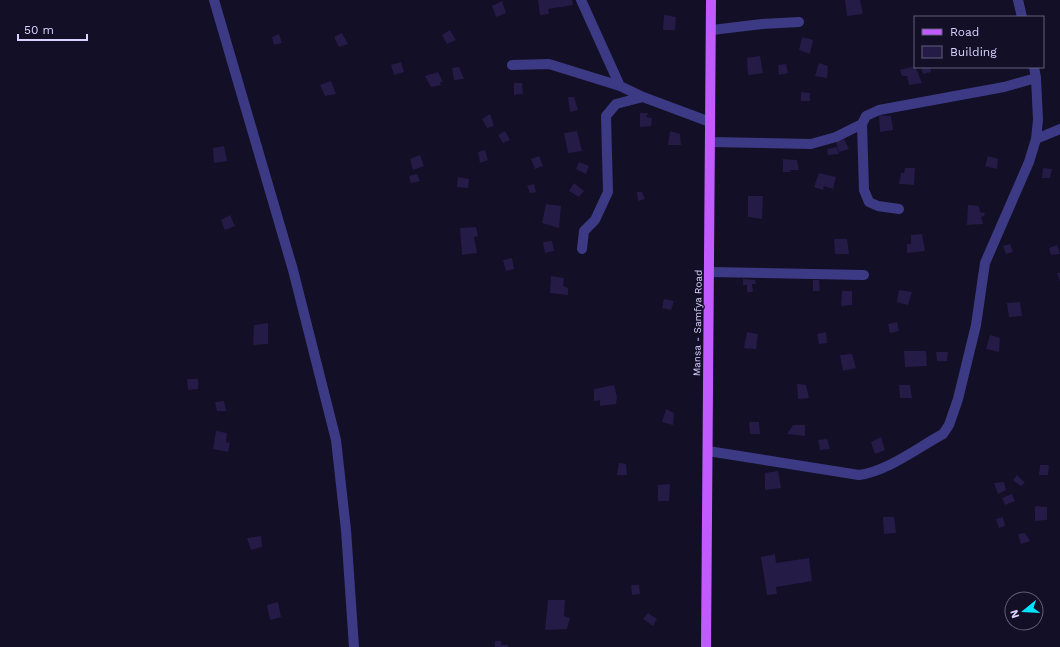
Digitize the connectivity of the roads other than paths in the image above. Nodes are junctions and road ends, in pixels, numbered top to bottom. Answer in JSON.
{"nodes":[{"id":1,"x":214,"y":0,"type":"edge"},
{"id":2,"x":581,"y":0,"type":"edge"},
{"id":3,"x":711,"y":0,"type":"edge"},
{"id":4,"x":1018,"y":0,"type":"edge"},
{"id":5,"x":1022,"y":16,"type":"edge"},
{"id":6,"x":799,"y":22,"type":"dead end"},
{"id":7,"x":712,"y":30,"type":"junction"},
{"id":8,"x":512,"y":65,"type":"dead end"},
{"id":9,"x":1034,"y":68,"type":"edge"},
{"id":10,"x":1036,"y":78,"type":"junction"},
{"id":11,"x":620,"y":86,"type":"junction"},
{"id":12,"x":643,"y":97,"type":"junction"},
{"id":13,"x":710,"y":122,"type":"junction"},
{"id":14,"x":862,"y":124,"type":"junction"},
{"id":15,"x":1060,"y":129,"type":"edge"},
{"id":16,"x":1036,"y":139,"type":"junction"},
{"id":17,"x":710,"y":142,"type":"junction"},
{"id":18,"x":899,"y":209,"type":"dead end"},
{"id":19,"x":582,"y":249,"type":"dead end"},
{"id":20,"x":710,"y":272,"type":"junction"},
{"id":21,"x":864,"y":275,"type":"dead end"},
{"id":22,"x":708,"y":451,"type":"junction"},
{"id":23,"x":354,"y":647,"type":"edge"},
{"id":24,"x":706,"y":647,"type":"edge"}],
"edges":[{"from":1,"to":23,"type":"street"},
{"from":2,"to":11,"type":"street"},
{"from":3,"to":7,"type":"main road","name":"Mansa - Samfya Road"},
{"from":4,"to":5,"type":"street"},
{"from":6,"to":7,"type":"street"},
{"from":7,"to":13,"type":"main road","name":"Mansa - Samfya Road"},
{"from":8,"to":11,"type":"street"},
{"from":9,"to":10,"type":"street"},
{"from":10,"to":14,"type":"street"},
{"from":10,"to":16,"type":"street"},
{"from":11,"to":12,"type":"street"},
{"from":12,"to":13,"type":"street"},
{"from":12,"to":19,"type":"street"},
{"from":13,"to":17,"type":"main road","name":"Mansa - Samfya Road"},
{"from":14,"to":17,"type":"street"},
{"from":14,"to":18,"type":"street"},
{"from":15,"to":16,"type":"street"},
{"from":16,"to":22,"type":"street"},
{"from":17,"to":20,"type":"main road","name":"Mansa - Samfya Road"},
{"from":20,"to":21,"type":"street"},
{"from":20,"to":22,"type":"main road","name":"Mansa - Samfya Road"},
{"from":22,"to":24,"type":"main road","name":"Mansa - Samfya Road"}]}
